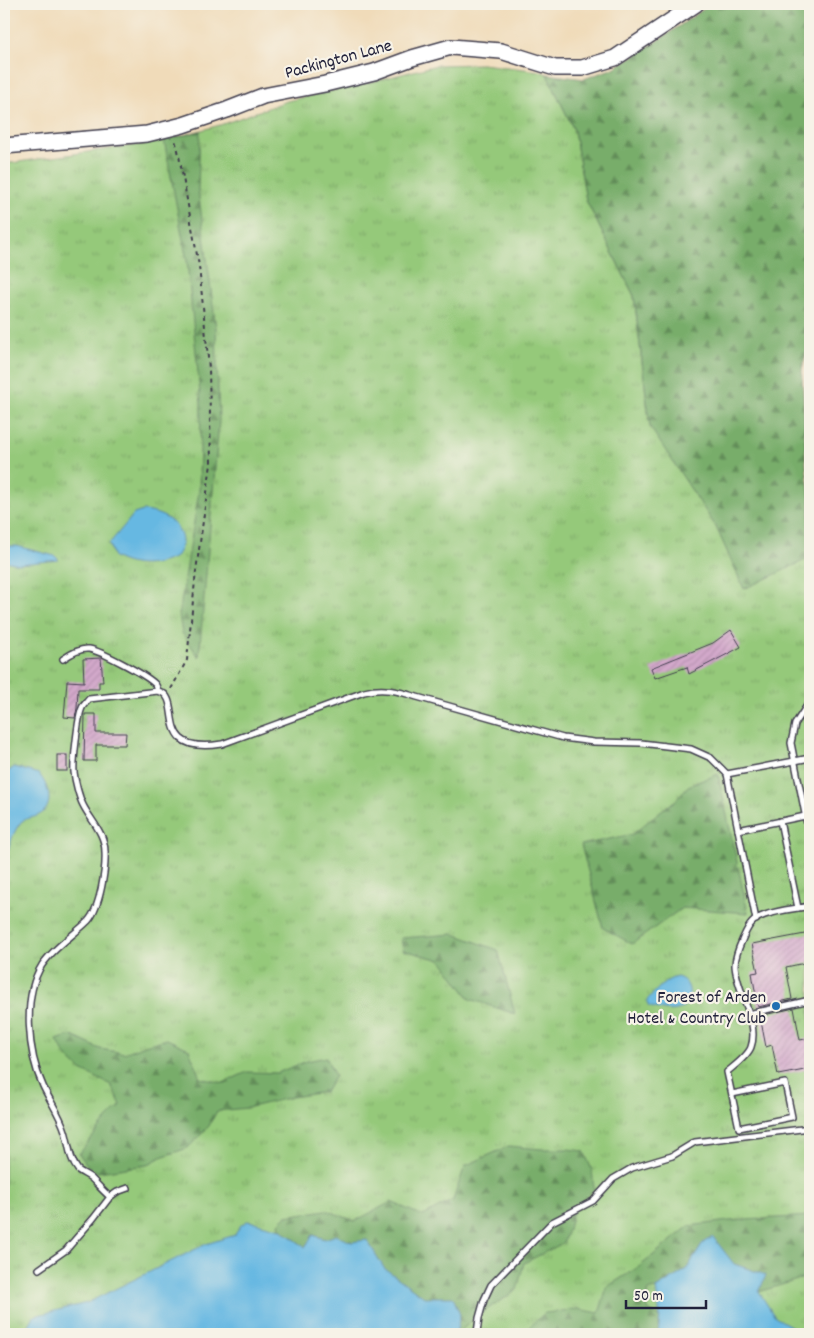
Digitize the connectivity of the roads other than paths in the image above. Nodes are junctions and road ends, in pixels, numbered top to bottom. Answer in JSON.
{"nodes":[{"id":1,"x":696,"y":4,"type":"edge"},
{"id":2,"x":4,"y":146,"type":"edge"},
{"id":3,"x":63,"y":659,"type":"dead end"},
{"id":4,"x":158,"y":691,"type":"junction"},
{"id":5,"x":810,"y":701,"type":"edge"},
{"id":6,"x":810,"y":758,"type":"edge"},
{"id":7,"x":794,"y":761,"type":"junction"},
{"id":8,"x":727,"y":774,"type":"junction"},
{"id":9,"x":808,"y":815,"type":"edge"},
{"id":10,"x":780,"y":821,"type":"junction"},
{"id":11,"x":738,"y":830,"type":"junction"},
{"id":12,"x":810,"y":840,"type":"edge"},
{"id":13,"x":810,"y":906,"type":"edge"},
{"id":14,"x":798,"y":908,"type":"junction"},
{"id":15,"x":756,"y":920,"type":"junction"},
{"id":16,"x":810,"y":1000,"type":"edge"},
{"id":17,"x":748,"y":1014,"type":"junction"},
{"id":18,"x":732,"y":1094,"type":"junction"},
{"id":19,"x":810,"y":1128,"type":"edge"},
{"id":20,"x":128,"y":1188,"type":"dead end"},
{"id":21,"x":110,"y":1197,"type":"junction"},
{"id":22,"x":39,"y":1269,"type":"dead end"},
{"id":23,"x":476,"y":1334,"type":"edge"}],
"edges":[{"from":1,"to":2,"type":"street","name":"Packington Lane"},
{"from":3,"to":4,"type":"lane"},
{"from":4,"to":8,"type":"lane"},
{"from":4,"to":21,"type":"lane"},
{"from":5,"to":7,"type":"lane"},
{"from":6,"to":7,"type":"lane"},
{"from":7,"to":8,"type":"lane"},
{"from":7,"to":9,"type":"lane"},
{"from":8,"to":11,"type":"lane"},
{"from":9,"to":10,"type":"lane"},
{"from":9,"to":12,"type":"lane"},
{"from":10,"to":11,"type":"lane"},
{"from":10,"to":14,"type":"lane"},
{"from":11,"to":15,"type":"lane"},
{"from":13,"to":14,"type":"lane"},
{"from":14,"to":15,"type":"lane"},
{"from":15,"to":17,"type":"lane"},
{"from":16,"to":17,"type":"lane"},
{"from":17,"to":18,"type":"lane"},
{"from":18,"to":18,"type":"lane"},
{"from":19,"to":23,"type":"lane"},
{"from":20,"to":21,"type":"lane"},
{"from":21,"to":22,"type":"lane"}]}
